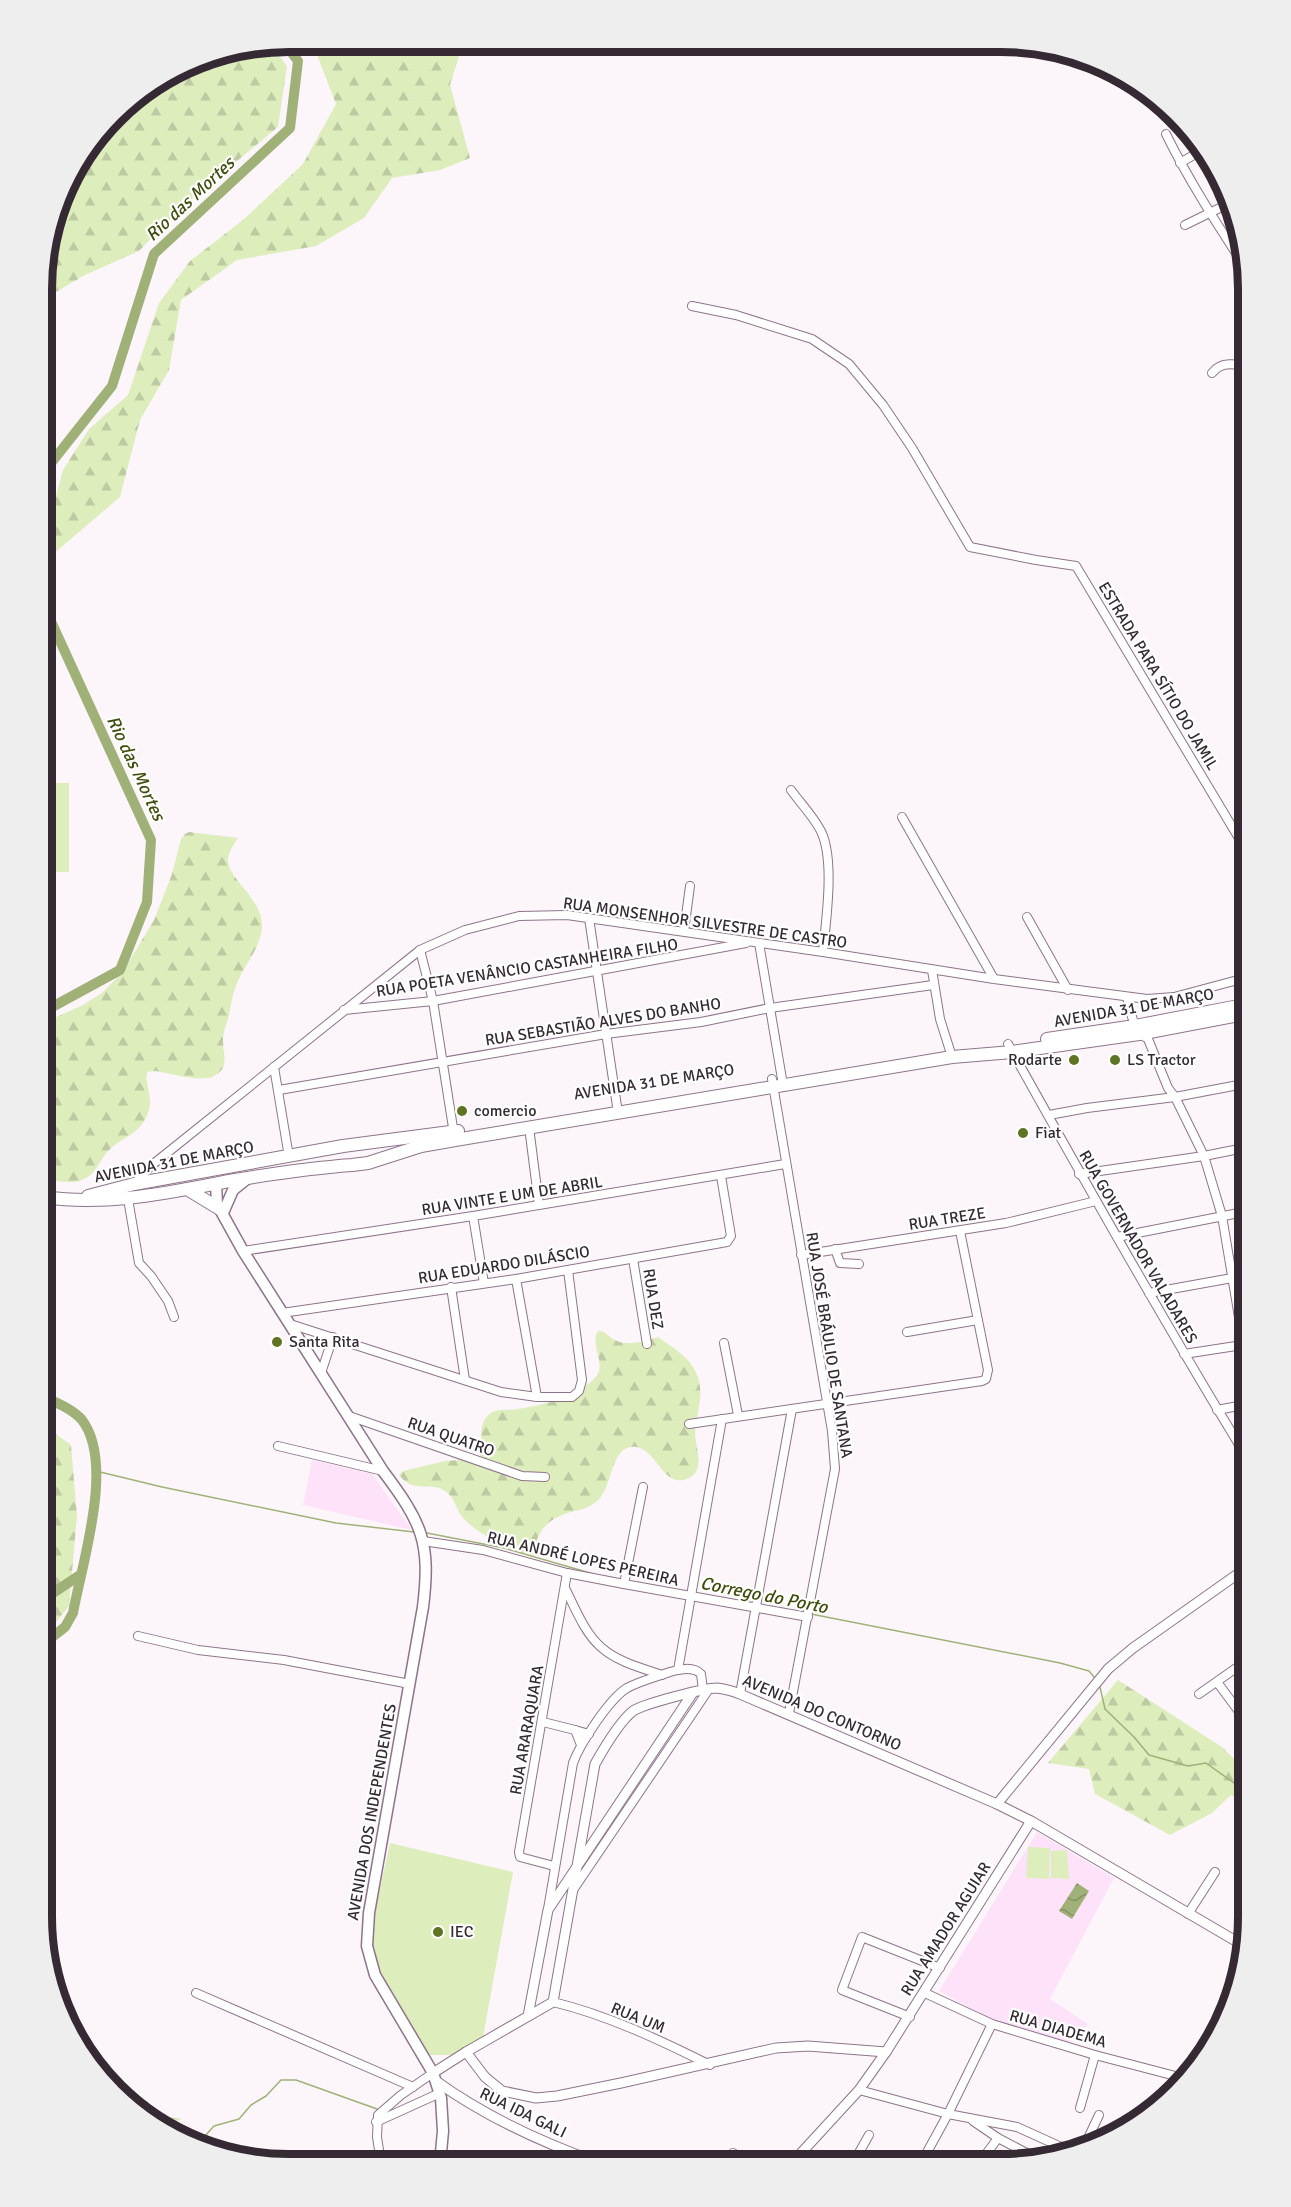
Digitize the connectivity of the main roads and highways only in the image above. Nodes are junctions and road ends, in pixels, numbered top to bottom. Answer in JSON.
{"nodes":[{"id":1,"x":1238,"y":1007,"type":"edge"},
{"id":2,"x":1238,"y":1015,"type":"edge"},
{"id":3,"x":1137,"y":1030,"type":"junction"},
{"id":4,"x":617,"y":1108,"type":"junction"},
{"id":5,"x":455,"y":1136,"type":"junction"},
{"id":6,"x":343,"y":1146,"type":"junction"},
{"id":7,"x":235,"y":1165,"type":"junction"},
{"id":8,"x":352,"y":1165,"type":"junction"},
{"id":9,"x":177,"y":1176,"type":"junction"},
{"id":10,"x":248,"y":1178,"type":"junction"},
{"id":11,"x":134,"y":1184,"type":"junction"},
{"id":12,"x":216,"y":1184,"type":"junction"},
{"id":13,"x":184,"y":1190,"type":"junction"},
{"id":14,"x":52,"y":1198,"type":"edge"},
{"id":15,"x":131,"y":1198,"type":"junction"},
{"id":16,"x":66,"y":1200,"type":"junction"},
{"id":17,"x":221,"y":1211,"type":"junction"},
{"id":18,"x":441,"y":2154,"type":"edge"}],
"edges":[{"from":1,"to":3,"type":"main road","name":"AVENIDA 31 DE MARÇO"},
{"from":2,"to":3,"type":"main road","name":"AVENIDA 31 DE MARÇO"},
{"from":3,"to":4,"type":"main road","name":"AVENIDA 31 DE MARÇO"},
{"from":4,"to":5,"type":"main road","name":"AVENIDA 31 DE MARÇO"},
{"from":4,"to":5,"type":"main road","name":"AVENIDA 31 DE MARÇO"},
{"from":5,"to":6,"type":"main road","name":"AVENIDA 31 DE MARÇO"},
{"from":5,"to":8,"type":"main road","name":"AVENIDA 31 DE MARÇO"},
{"from":6,"to":7,"type":"main road","name":"AVENIDA 31 DE MARÇO"},
{"from":6,"to":8,"type":"main road"},
{"from":7,"to":9,"type":"main road","name":"AVENIDA 31 DE MARÇO"},
{"from":7,"to":12,"type":"main road"},
{"from":8,"to":10,"type":"main road","name":"AVENIDA 31 DE MARÇO"},
{"from":9,"to":11,"type":"main road","name":"AVENIDA 31 DE MARÇO"},
{"from":9,"to":13,"type":"main road"},
{"from":10,"to":12,"type":"main road","name":"AVENIDA 31 DE MARÇO"},
{"from":10,"to":17,"type":"main road"},
{"from":11,"to":15,"type":"main road"},
{"from":11,"to":16,"type":"main road","name":"AVENIDA 31 DE MARÇO"},
{"from":12,"to":13,"type":"main road","name":"AVENIDA 31 DE MARÇO"},
{"from":12,"to":17,"type":"main road","name":"AVENIDA DOS INDEPENDENTES"},
{"from":13,"to":15,"type":"main road","name":"AVENIDA 31 DE MARÇO"},
{"from":13,"to":17,"type":"main road"},
{"from":14,"to":16,"type":"main road","name":"AVENIDA 31 DE MARÇO"},
{"from":15,"to":16,"type":"main road","name":"AVENIDA 31 DE MARÇO"},
{"from":17,"to":18,"type":"main road","name":"AVENIDA DOS INDEPENDENTES"}]}
